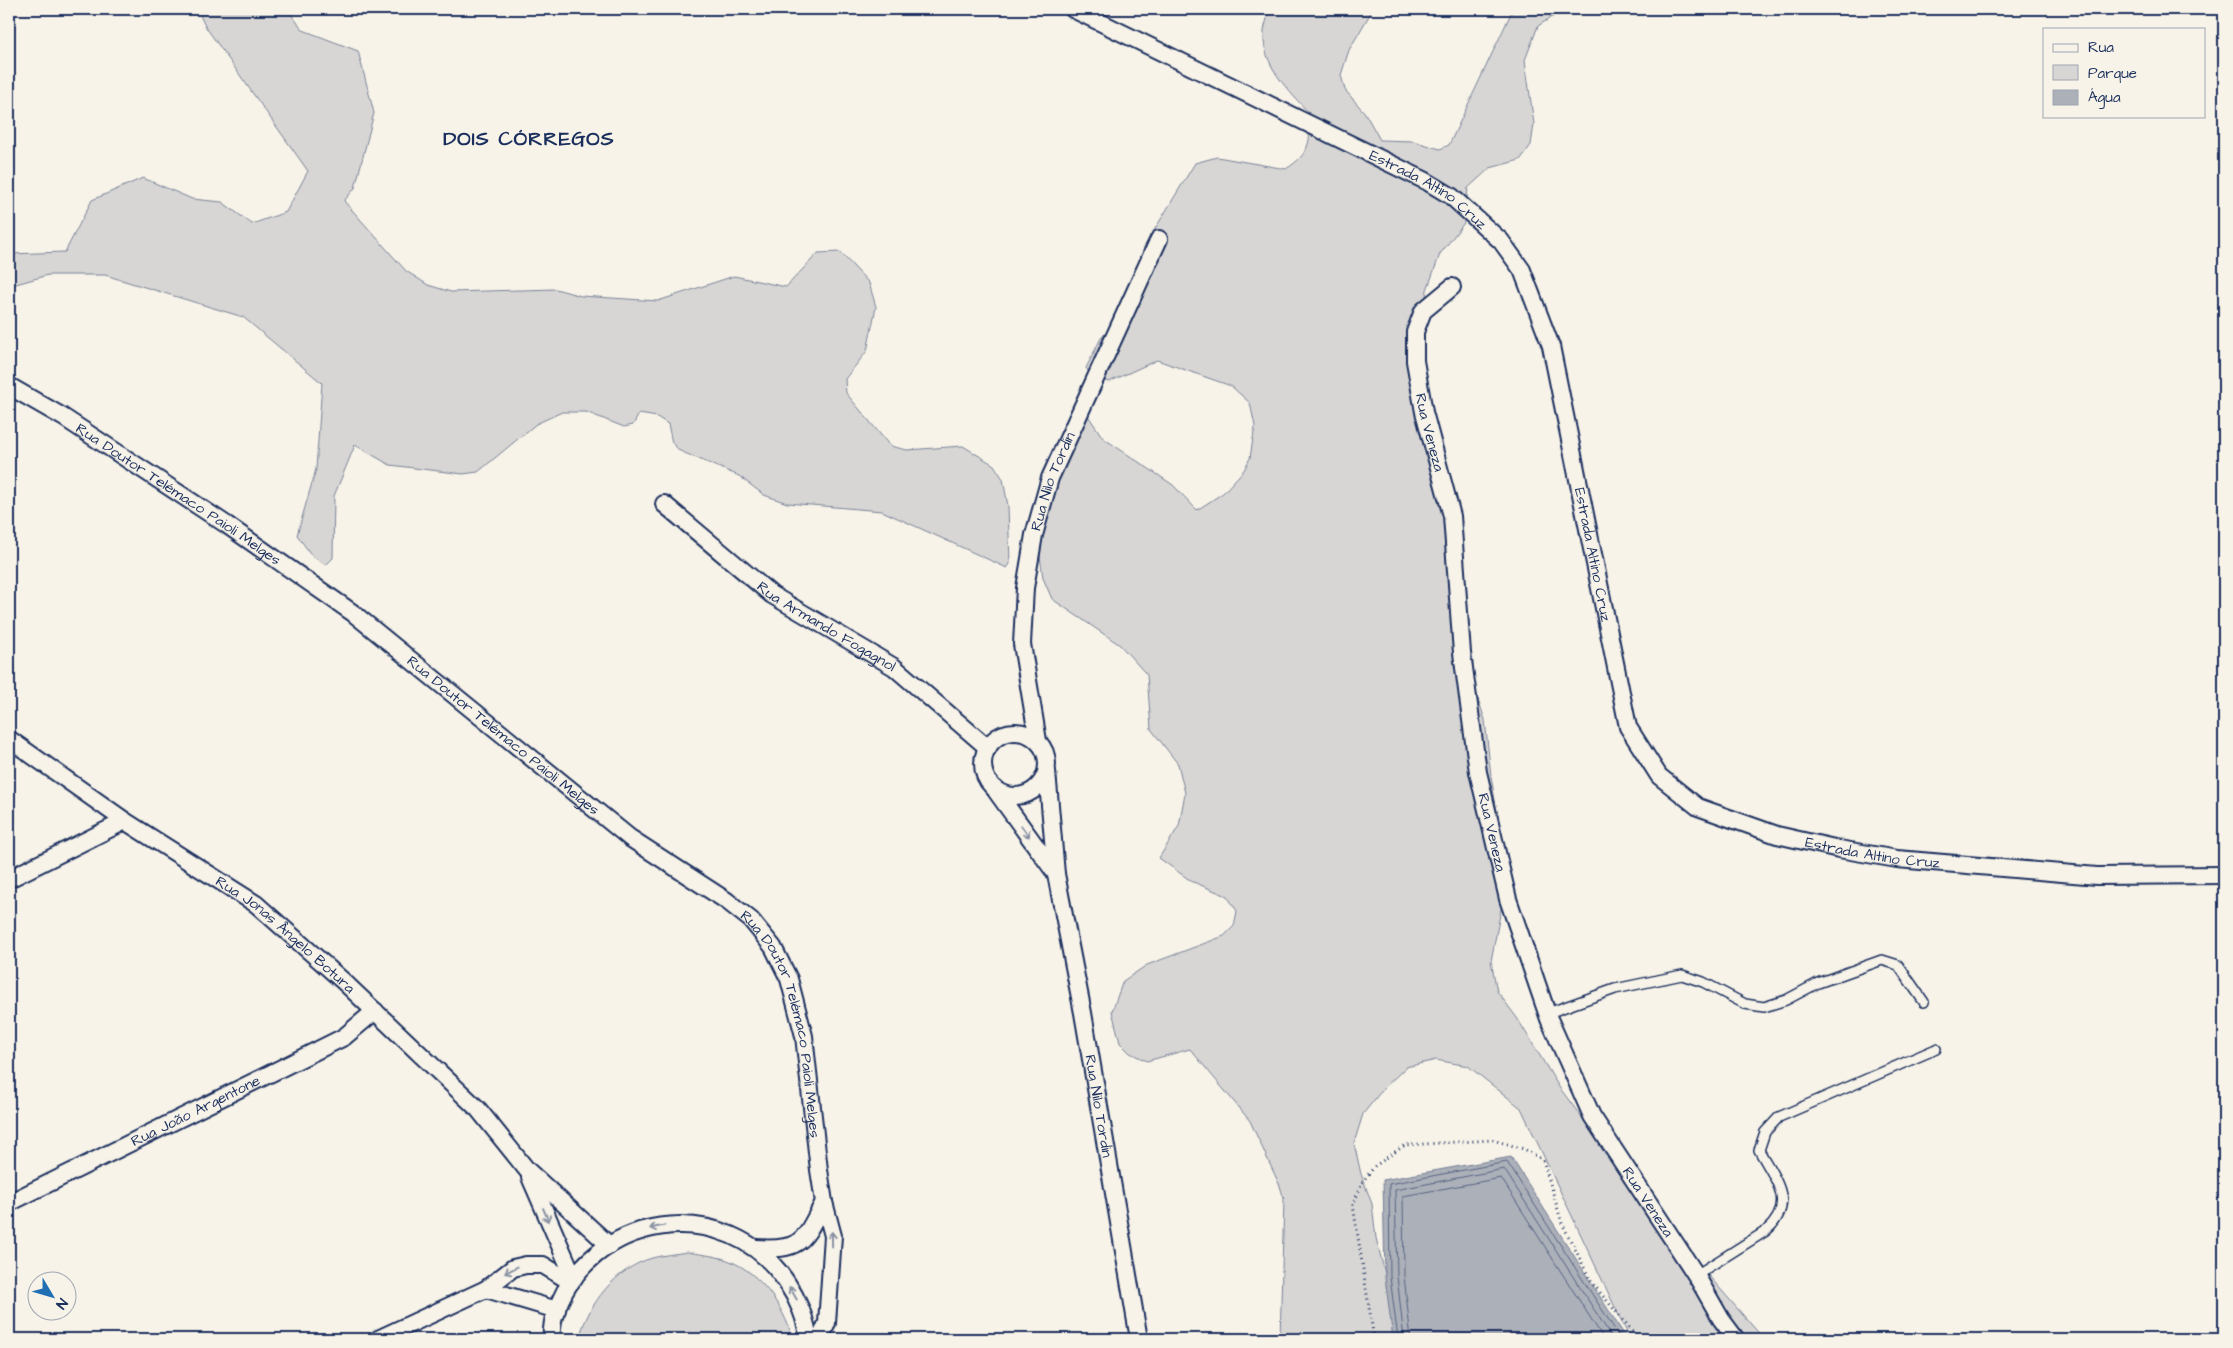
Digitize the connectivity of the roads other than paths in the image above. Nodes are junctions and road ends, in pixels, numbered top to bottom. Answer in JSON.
{"nodes":[{"id":1,"x":1073,"y":9,"type":"edge"},
{"id":2,"x":1159,"y":239,"type":"dead end"},
{"id":3,"x":1452,"y":286,"type":"dead end"},
{"id":4,"x":9,"y":386,"type":"edge"},
{"id":5,"x":664,"y":504,"type":"dead end"},
{"id":6,"x":9,"y":739,"type":"edge"},
{"id":7,"x":1038,"y":741,"type":"junction"},
{"id":8,"x":988,"y":748,"type":"junction"},
{"id":9,"x":1047,"y":771,"type":"junction"},
{"id":10,"x":996,"y":791,"type":"junction"},
{"id":11,"x":126,"y":821,"type":"junction"},
{"id":12,"x":1056,"y":874,"type":"junction"},
{"id":13,"x":2224,"y":875,"type":"edge"},
{"id":14,"x":9,"y":879,"type":"edge"},
{"id":15,"x":1924,"y":1002,"type":"dead end"},
{"id":16,"x":375,"y":1011,"type":"junction"},
{"id":17,"x":1548,"y":1013,"type":"junction"},
{"id":18,"x":1936,"y":1049,"type":"dead end"},
{"id":19,"x":527,"y":1170,"type":"junction"},
{"id":20,"x":824,"y":1202,"type":"junction"},
{"id":21,"x":9,"y":1203,"type":"edge"},
{"id":22,"x":609,"y":1245,"type":"junction"},
{"id":23,"x":756,"y":1248,"type":"junction"},
{"id":24,"x":1696,"y":1274,"type":"junction"},
{"id":25,"x":573,"y":1280,"type":"junction"},
{"id":26,"x":486,"y":1289,"type":"junction"},
{"id":27,"x":558,"y":1310,"type":"junction"},
{"id":28,"x":378,"y":1339,"type":"edge"},
{"id":29,"x":550,"y":1339,"type":"edge"},
{"id":30,"x":808,"y":1339,"type":"edge"},
{"id":31,"x":820,"y":1339,"type":"edge"},
{"id":32,"x":1139,"y":1339,"type":"edge"},
{"id":33,"x":1736,"y":1339,"type":"edge"}],
"edges":[{"from":1,"to":13,"type":"street","name":"Estrada Altino Cruz"},
{"from":2,"to":7,"type":"street","name":"Rua Nilo Tordin"},
{"from":3,"to":17,"type":"street","name":"Rua Veneza"},
{"from":4,"to":20,"type":"street","name":"Rua Doutor Telémaco Paioli Melges"},
{"from":5,"to":8,"type":"street","name":"Rua Armando Fogagnol"},
{"from":6,"to":11,"type":"street","name":"Rua Jonas Ângelo Botura"},
{"from":7,"to":8,"type":"street"},
{"from":7,"to":9,"type":"street"},
{"from":8,"to":10,"type":"street"},
{"from":9,"to":10,"type":"street"},
{"from":9,"to":12,"type":"street","name":"Rua Nilo Tordin"},
{"from":10,"to":12,"type":"street","name":"Rua Nilo Tordin","one_way":true},
{"from":11,"to":14,"type":"street"},
{"from":11,"to":16,"type":"street","name":"Rua Jonas Ângelo Botura"},
{"from":12,"to":32,"type":"street","name":"Rua Nilo Tordin"},
{"from":15,"to":17,"type":"lane"},
{"from":16,"to":19,"type":"street","name":"Rua Jonas Ângelo Botura"},
{"from":16,"to":21,"type":"street","name":"Rua João Argentone"},
{"from":17,"to":24,"type":"street","name":"Rua Veneza"},
{"from":18,"to":24,"type":"lane"},
{"from":19,"to":22,"type":"street","name":"Rua Jonas Ângelo Botura"},
{"from":19,"to":25,"type":"street","name":"Rua Jonas Ângelo Botura","one_way":true},
{"from":20,"to":23,"type":"street"},
{"from":31,"to":20,"type":"street","name":"Rua Doutor Telémaco Paioli Melges","one_way":true},
{"from":23,"to":22,"type":"street","one_way":true},
{"from":22,"to":25,"type":"street"},
{"from":30,"to":23,"type":"street","one_way":true},
{"from":24,"to":33,"type":"street","name":"Rua Veneza"},
{"from":25,"to":26,"type":"street","one_way":true},
{"from":25,"to":27,"type":"street"},
{"from":26,"to":27,"type":"street"},
{"from":26,"to":28,"type":"street"},
{"from":27,"to":29,"type":"street"}]}
